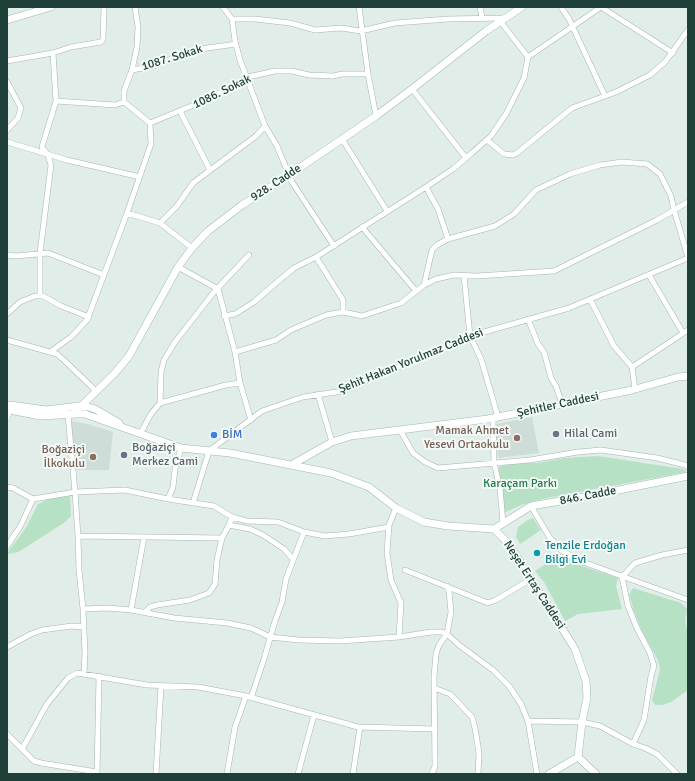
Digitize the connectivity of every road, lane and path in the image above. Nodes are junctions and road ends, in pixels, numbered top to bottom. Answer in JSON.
{"nodes":[{"id":1,"x":51,"y":7,"type":"edge"},
{"id":2,"x":104,"y":7,"type":"edge"},
{"id":3,"x":135,"y":7,"type":"edge"},
{"id":4,"x":223,"y":7,"type":"edge"},
{"id":5,"x":359,"y":7,"type":"edge"},
{"id":6,"x":480,"y":7,"type":"edge"},
{"id":7,"x":522,"y":7,"type":"edge"},
{"id":8,"x":561,"y":7,"type":"edge"},
{"id":9,"x":601,"y":7,"type":"edge"},
{"id":10,"x":482,"y":18,"type":"junction"},
{"id":11,"x":232,"y":19,"type":"junction"},
{"id":12,"x":503,"y":19,"type":"junction"},
{"id":13,"x":7,"y":20,"type":"edge"},
{"id":14,"x":572,"y":26,"type":"junction"},
{"id":15,"x":688,"y":30,"type":"edge"},
{"id":16,"x":362,"y":31,"type":"junction"},
{"id":17,"x":236,"y":44,"type":"junction"},
{"id":18,"x":53,"y":53,"type":"junction"},
{"id":19,"x":673,"y":53,"type":"junction"},
{"id":20,"x":528,"y":57,"type":"junction"},
{"id":21,"x":7,"y":61,"type":"edge"},
{"id":22,"x":132,"y":70,"type":"junction"},
{"id":23,"x":368,"y":74,"type":"junction"},
{"id":24,"x":248,"y":77,"type":"junction"},
{"id":25,"x":7,"y":82,"type":"edge"},
{"id":26,"x":412,"y":89,"type":"junction"},
{"id":27,"x":605,"y":96,"type":"junction"},
{"id":28,"x":56,"y":101,"type":"junction"},
{"id":29,"x":124,"y":102,"type":"junction"},
{"id":30,"x":180,"y":112,"type":"junction"},
{"id":31,"x":376,"y":116,"type":"junction"},
{"id":32,"x":150,"y":123,"type":"junction"},
{"id":33,"x":265,"y":126,"type":"junction"},
{"id":34,"x":7,"y":130,"type":"edge"},
{"id":35,"x":342,"y":139,"type":"junction"},
{"id":36,"x":487,"y":140,"type":"junction"},
{"id":37,"x":7,"y":142,"type":"edge"},
{"id":38,"x":48,"y":155,"type":"junction"},
{"id":39,"x":466,"y":158,"type":"junction"},
{"id":40,"x":210,"y":170,"type":"junction"},
{"id":41,"x":289,"y":175,"type":"junction"},
{"id":42,"x":140,"y":177,"type":"junction"},
{"id":43,"x":426,"y":187,"type":"junction"},
{"id":44,"x":688,"y":202,"type":"edge"},
{"id":45,"x":674,"y":210,"type":"junction"},
{"id":46,"x":387,"y":211,"type":"junction"},
{"id":47,"x":127,"y":213,"type":"junction"},
{"id":48,"x":160,"y":223,"type":"junction"},
{"id":49,"x":362,"y":227,"type":"junction"},
{"id":50,"x":448,"y":239,"type":"junction"},
{"id":51,"x":334,"y":246,"type":"junction"},
{"id":52,"x":192,"y":248,"type":"junction"},
{"id":53,"x":40,"y":253,"type":"junction"},
{"id":54,"x":7,"y":255,"type":"edge"},
{"id":55,"x":249,"y":256,"type":"dead end"},
{"id":56,"x":316,"y":257,"type":"junction"},
{"id":57,"x":688,"y":257,"type":"edge"},
{"id":58,"x":178,"y":267,"type":"junction"},
{"id":59,"x":104,"y":274,"type":"junction"},
{"id":60,"x":649,"y":275,"type":"junction"},
{"id":61,"x":464,"y":276,"type":"junction"},
{"id":62,"x":424,"y":285,"type":"junction"},
{"id":63,"x":218,"y":289,"type":"junction"},
{"id":64,"x":416,"y":291,"type":"junction"},
{"id":65,"x":40,"y":296,"type":"junction"},
{"id":66,"x":590,"y":299,"type":"junction"},
{"id":67,"x":343,"y":312,"type":"junction"},
{"id":68,"x":7,"y":314,"type":"edge"},
{"id":69,"x":89,"y":316,"type":"junction"},
{"id":70,"x":224,"y":316,"type":"junction"},
{"id":71,"x":528,"y":319,"type":"junction"},
{"id":72,"x":688,"y":330,"type":"edge"},
{"id":73,"x":683,"y":333,"type":"junction"},
{"id":74,"x":470,"y":336,"type":"junction"},
{"id":75,"x":7,"y":340,"type":"edge"},
{"id":76,"x":50,"y":352,"type":"junction"},
{"id":77,"x":235,"y":352,"type":"junction"},
{"id":78,"x":632,"y":367,"type":"junction"},
{"id":79,"x":688,"y":376,"type":"edge"},
{"id":80,"x":240,"y":383,"type":"junction"},
{"id":81,"x":635,"y":389,"type":"junction"},
{"id":82,"x":96,"y":392,"type":"junction"},
{"id":83,"x":318,"y":394,"type":"junction"},
{"id":84,"x":160,"y":403,"type":"junction"},
{"id":85,"x":562,"y":404,"type":"junction"},
{"id":86,"x":80,"y":406,"type":"junction"},
{"id":87,"x":8,"y":407,"type":"edge"},
{"id":88,"x":71,"y":414,"type":"junction"},
{"id":89,"x":496,"y":417,"type":"junction"},
{"id":90,"x":7,"y":418,"type":"edge"},
{"id":91,"x":251,"y":420,"type":"junction"},
{"id":92,"x":131,"y":430,"type":"junction"},
{"id":93,"x":400,"y":430,"type":"junction"},
{"id":94,"x":140,"y":434,"type":"junction"},
{"id":95,"x":332,"y":442,"type":"junction"},
{"id":96,"x":181,"y":448,"type":"junction"},
{"id":97,"x":208,"y":451,"type":"junction"},
{"id":98,"x":494,"y":463,"type":"junction"},
{"id":99,"x":291,"y":465,"type":"junction"},
{"id":100,"x":688,"y":467,"type":"edge"},
{"id":101,"x":688,"y":476,"type":"edge"},
{"id":102,"x":7,"y":487,"type":"edge"},
{"id":103,"x":75,"y":492,"type":"junction"},
{"id":104,"x":33,"y":499,"type":"junction"},
{"id":105,"x":168,"y":499,"type":"junction"},
{"id":106,"x":193,"y":503,"type":"junction"},
{"id":107,"x":531,"y":506,"type":"junction"},
{"id":108,"x":396,"y":508,"type":"junction"},
{"id":109,"x":232,"y":517,"type":"junction"},
{"id":110,"x":503,"y":523,"type":"junction"},
{"id":111,"x":229,"y":525,"type":"junction"},
{"id":112,"x":389,"y":527,"type":"junction"},
{"id":113,"x":494,"y":529,"type":"junction"},
{"id":114,"x":304,"y":532,"type":"junction"},
{"id":115,"x":78,"y":536,"type":"junction"},
{"id":116,"x":144,"y":537,"type":"junction"},
{"id":117,"x":222,"y":538,"type":"junction"},
{"id":118,"x":7,"y":546,"type":"edge"},
{"id":119,"x":688,"y":550,"type":"edge"},
{"id":120,"x":293,"y":559,"type":"junction"},
{"id":121,"x":406,"y":570,"type":"dead end"},
{"id":122,"x":622,"y":577,"type":"junction"},
{"id":123,"x":531,"y":579,"type":"junction"},
{"id":124,"x":447,"y":586,"type":"junction"},
{"id":125,"x":688,"y":600,"type":"edge"},
{"id":126,"x":83,"y":609,"type":"junction"},
{"id":127,"x":131,"y":610,"type":"junction"},
{"id":128,"x":145,"y":612,"type":"junction"},
{"id":129,"x":84,"y":627,"type":"junction"},
{"id":130,"x":447,"y":634,"type":"junction"},
{"id":131,"x":270,"y":637,"type":"junction"},
{"id":132,"x":399,"y":637,"type":"junction"},
{"id":133,"x":7,"y":647,"type":"edge"},
{"id":134,"x":84,"y":673,"type":"junction"},
{"id":135,"x":99,"y":676,"type":"junction"},
{"id":136,"x":161,"y":686,"type":"junction"},
{"id":137,"x":434,"y":688,"type":"junction"},
{"id":138,"x":248,"y":697,"type":"junction"},
{"id":139,"x":314,"y":715,"type":"junction"},
{"id":140,"x":528,"y":721,"type":"junction"},
{"id":141,"x":582,"y":722,"type":"junction"},
{"id":142,"x":360,"y":727,"type":"junction"},
{"id":143,"x":435,"y":730,"type":"junction"},
{"id":144,"x":7,"y":734,"type":"edge"},
{"id":145,"x":633,"y":744,"type":"junction"},
{"id":146,"x":22,"y":749,"type":"junction"},
{"id":147,"x":578,"y":757,"type":"junction"},
{"id":148,"x":97,"y":773,"type":"edge"},
{"id":149,"x":156,"y":774,"type":"edge"},
{"id":150,"x":227,"y":774,"type":"edge"},
{"id":151,"x":298,"y":774,"type":"edge"},
{"id":152,"x":353,"y":774,"type":"edge"},
{"id":153,"x":432,"y":774,"type":"edge"},
{"id":154,"x":478,"y":774,"type":"edge"},
{"id":155,"x":537,"y":774,"type":"edge"},
{"id":156,"x":548,"y":774,"type":"edge"},
{"id":157,"x":596,"y":774,"type":"edge"},
{"id":158,"x":677,"y":774,"type":"edge"}],
"edges":[{"from":1,"to":13,"type":"street"},
{"from":2,"to":18,"type":"street"},
{"from":3,"to":22,"type":"street"},
{"from":4,"to":11,"type":"street"},
{"from":5,"to":16,"type":"street"},
{"from":6,"to":10,"type":"street"},
{"from":7,"to":12,"type":"street","name":"928. Cadde"},
{"from":8,"to":14,"type":"street"},
{"from":9,"to":14,"type":"street"},
{"from":9,"to":19,"type":"street"},
{"from":10,"to":12,"type":"street"},
{"from":10,"to":16,"type":"street"},
{"from":11,"to":16,"type":"street"},
{"from":11,"to":17,"type":"street"},
{"from":12,"to":20,"type":"street"},
{"from":12,"to":26,"type":"street","name":"928. Cadde"},
{"from":14,"to":20,"type":"street"},
{"from":14,"to":27,"type":"street"},
{"from":15,"to":19,"type":"street"},
{"from":16,"to":23,"type":"street"},
{"from":17,"to":22,"type":"street","name":"1087. Sokak"},
{"from":17,"to":24,"type":"street"},
{"from":18,"to":21,"type":"street"},
{"from":18,"to":28,"type":"street"},
{"from":19,"to":27,"type":"street"},
{"from":20,"to":36,"type":"street"},
{"from":22,"to":29,"type":"street"},
{"from":23,"to":24,"type":"street","name":"1086. Sokak"},
{"from":23,"to":31,"type":"street"},
{"from":24,"to":30,"type":"street","name":"1086. Sokak"},
{"from":24,"to":33,"type":"street"},
{"from":25,"to":34,"type":"street"},
{"from":26,"to":31,"type":"street","name":"928. Cadde"},
{"from":26,"to":39,"type":"street"},
{"from":27,"to":36,"type":"street"},
{"from":28,"to":29,"type":"street"},
{"from":28,"to":38,"type":"street"},
{"from":29,"to":32,"type":"street"},
{"from":30,"to":32,"type":"street","name":"1086. Sokak"},
{"from":30,"to":40,"type":"street"},
{"from":31,"to":35,"type":"street","name":"928. Cadde"},
{"from":32,"to":42,"type":"street"},
{"from":33,"to":40,"type":"street"},
{"from":33,"to":41,"type":"street"},
{"from":35,"to":41,"type":"street","name":"928. Cadde"},
{"from":35,"to":46,"type":"street"},
{"from":36,"to":39,"type":"street"},
{"from":37,"to":38,"type":"street"},
{"from":38,"to":42,"type":"street"},
{"from":38,"to":53,"type":"street"},
{"from":39,"to":43,"type":"street"},
{"from":40,"to":48,"type":"street"},
{"from":41,"to":51,"type":"street"},
{"from":41,"to":52,"type":"street","name":"928. Cadde"},
{"from":42,"to":47,"type":"street"},
{"from":43,"to":46,"type":"street"},
{"from":43,"to":50,"type":"street"},
{"from":44,"to":45,"type":"street"},
{"from":45,"to":50,"type":"street"},
{"from":45,"to":57,"type":"street"},
{"from":45,"to":61,"type":"street"},
{"from":46,"to":49,"type":"street"},
{"from":47,"to":48,"type":"street"},
{"from":47,"to":59,"type":"street"},
{"from":48,"to":52,"type":"street"},
{"from":49,"to":51,"type":"street"},
{"from":49,"to":64,"type":"street"},
{"from":50,"to":62,"type":"street"},
{"from":51,"to":56,"type":"street"},
{"from":52,"to":58,"type":"street","name":"928. Cadde"},
{"from":53,"to":54,"type":"street"},
{"from":53,"to":59,"type":"street"},
{"from":53,"to":65,"type":"street"},
{"from":55,"to":63,"type":"street"},
{"from":56,"to":67,"type":"street"},
{"from":56,"to":70,"type":"street"},
{"from":57,"to":60,"type":"street","name":"Şehit Hakan Yorulmaz Caddesi"},
{"from":58,"to":63,"type":"street"},
{"from":58,"to":82,"type":"street","name":"928. Cadde"},
{"from":59,"to":69,"type":"street"},
{"from":60,"to":66,"type":"street","name":"Şehit Hakan Yorulmaz Caddesi"},
{"from":60,"to":73,"type":"street"},
{"from":61,"to":62,"type":"street"},
{"from":61,"to":74,"type":"street"},
{"from":62,"to":64,"type":"street"},
{"from":63,"to":70,"type":"street"},
{"from":63,"to":84,"type":"street"},
{"from":64,"to":67,"type":"street"},
{"from":65,"to":68,"type":"street"},
{"from":65,"to":69,"type":"street"},
{"from":66,"to":71,"type":"street","name":"Şehit Hakan Yorulmaz Caddesi"},
{"from":66,"to":78,"type":"street"},
{"from":67,"to":77,"type":"street"},
{"from":69,"to":76,"type":"street"},
{"from":70,"to":77,"type":"street"},
{"from":71,"to":74,"type":"street","name":"Şehit Hakan Yorulmaz Caddesi"},
{"from":71,"to":85,"type":"street"},
{"from":72,"to":73,"type":"street"},
{"from":73,"to":78,"type":"street"},
{"from":74,"to":83,"type":"street","name":"Şehit Hakan Yorulmaz Caddesi"},
{"from":74,"to":89,"type":"street"},
{"from":75,"to":76,"type":"street"},
{"from":76,"to":82,"type":"street"},
{"from":77,"to":80,"type":"street"},
{"from":78,"to":81,"type":"street"},
{"from":79,"to":81,"type":"street","name":"Şehitler Caddesi"},
{"from":80,"to":84,"type":"street"},
{"from":80,"to":91,"type":"street"},
{"from":81,"to":85,"type":"street","name":"Şehitler Caddesi"},
{"from":82,"to":86,"type":"street","name":"928. Cadde"},
{"from":83,"to":91,"type":"street","name":"Şehit Hakan Yorulmaz Caddesi"},
{"from":83,"to":95,"type":"street"},
{"from":84,"to":94,"type":"street"},
{"from":85,"to":89,"type":"street","name":"Şehitler Caddesi"},
{"from":86,"to":87,"type":"street"},
{"from":86,"to":88,"type":"street","name":"928. Cadde"},
{"from":86,"to":92,"type":"street"},
{"from":87,"to":88,"type":"street"},
{"from":87,"to":90,"type":"street"},
{"from":88,"to":92,"type":"street"},
{"from":88,"to":103,"type":"street"},
{"from":89,"to":93,"type":"street","name":"Şehitler Caddesi"},
{"from":89,"to":98,"type":"street"},
{"from":91,"to":97,"type":"street","name":"Şehit Hakan Yorulmaz Caddesi"},
{"from":92,"to":94,"type":"street"},
{"from":93,"to":95,"type":"street","name":"Şehitler Caddesi"},
{"from":93,"to":98,"type":"street"},
{"from":94,"to":96,"type":"street"},
{"from":95,"to":99,"type":"street","name":"Şehitler Caddesi"},
{"from":96,"to":97,"type":"street"},
{"from":96,"to":105,"type":"street"},
{"from":97,"to":99,"type":"street"},
{"from":97,"to":106,"type":"street"},
{"from":98,"to":100,"type":"street"},
{"from":98,"to":110,"type":"street"},
{"from":99,"to":108,"type":"street"},
{"from":101,"to":107,"type":"street","name":"846. Cadde"},
{"from":102,"to":104,"type":"street"},
{"from":103,"to":104,"type":"street"},
{"from":103,"to":105,"type":"street"},
{"from":103,"to":115,"type":"street"},
{"from":104,"to":118,"type":"street"},
{"from":105,"to":106,"type":"street"},
{"from":106,"to":109,"type":"street"},
{"from":107,"to":110,"type":"street","name":"846. Cadde"},
{"from":107,"to":122,"type":"street"},
{"from":108,"to":112,"type":"street"},
{"from":108,"to":113,"type":"street"},
{"from":109,"to":111,"type":"street"},
{"from":109,"to":114,"type":"street"},
{"from":110,"to":113,"type":"street","name":"846. Cadde"},
{"from":111,"to":117,"type":"street"},
{"from":111,"to":120,"type":"street"},
{"from":112,"to":114,"type":"street"},
{"from":112,"to":132,"type":"street"},
{"from":113,"to":123,"type":"street","name":"Neşet Ertaş Caddesi"},
{"from":114,"to":120,"type":"street"},
{"from":115,"to":116,"type":"street"},
{"from":115,"to":126,"type":"street"},
{"from":116,"to":117,"type":"street"},
{"from":116,"to":127,"type":"street"},
{"from":117,"to":128,"type":"street"},
{"from":119,"to":122,"type":"street"},
{"from":120,"to":131,"type":"street"},
{"from":121,"to":124,"type":"street"},
{"from":122,"to":125,"type":"street"},
{"from":122,"to":145,"type":"street"},
{"from":123,"to":124,"type":"street"},
{"from":123,"to":141,"type":"street","name":"Neşet Ertaş Caddesi"},
{"from":124,"to":130,"type":"street"},
{"from":126,"to":127,"type":"street"},
{"from":126,"to":129,"type":"street"},
{"from":127,"to":128,"type":"street"},
{"from":128,"to":131,"type":"street"},
{"from":129,"to":133,"type":"street"},
{"from":129,"to":134,"type":"street"},
{"from":130,"to":132,"type":"street"},
{"from":130,"to":137,"type":"street"},
{"from":130,"to":140,"type":"street"},
{"from":131,"to":132,"type":"street"},
{"from":131,"to":138,"type":"street"},
{"from":134,"to":135,"type":"street"},
{"from":134,"to":146,"type":"street"},
{"from":135,"to":136,"type":"street"},
{"from":135,"to":148,"type":"street"},
{"from":136,"to":138,"type":"street"},
{"from":136,"to":149,"type":"street"},
{"from":137,"to":143,"type":"street"},
{"from":137,"to":154,"type":"street"},
{"from":138,"to":139,"type":"street"},
{"from":138,"to":150,"type":"street"},
{"from":139,"to":142,"type":"street"},
{"from":139,"to":151,"type":"street"},
{"from":140,"to":141,"type":"street"},
{"from":140,"to":155,"type":"street"},
{"from":141,"to":145,"type":"street"},
{"from":141,"to":147,"type":"street","name":"Neşet Ertaş Caddesi"},
{"from":142,"to":143,"type":"street"},
{"from":142,"to":152,"type":"street"},
{"from":143,"to":153,"type":"street"},
{"from":144,"to":146,"type":"street"},
{"from":145,"to":158,"type":"street"},
{"from":146,"to":148,"type":"street"},
{"from":147,"to":156,"type":"street"},
{"from":147,"to":157,"type":"street"}]}
